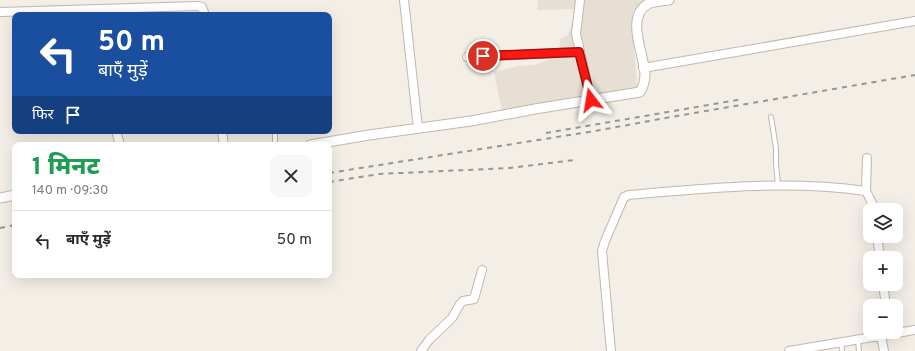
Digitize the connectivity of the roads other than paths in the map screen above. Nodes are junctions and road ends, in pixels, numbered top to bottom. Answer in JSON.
{"nodes":[{"id":1,"x":404,"y":0,"type":"edge"},
{"id":2,"x":580,"y":0,"type":"edge"},
{"id":3,"x":669,"y":0,"type":"edge"},
{"id":4,"x":0,"y":12,"type":"edge"},
{"id":5,"x":97,"y":12,"type":"edge"},
{"id":6,"x":204,"y":12,"type":"edge"},
{"id":7,"x":915,"y":22,"type":"edge"},
{"id":8,"x":579,"y":52,"type":"junction"},
{"id":9,"x":467,"y":57,"type":"dead end"},
{"id":10,"x":643,"y":68,"type":"junction"},
{"id":11,"x":591,"y":100,"type":"junction"},
{"id":12,"x":770,"y":117,"type":"dead end"},
{"id":13,"x":418,"y":128,"type":"junction"},
{"id":14,"x":329,"y":142,"type":"edge"},
{"id":15,"x":867,"y":158,"type":"dead end"},
{"id":16,"x":778,"y":185,"type":"junction"},
{"id":17,"x":866,"y":192,"type":"junction"},
{"id":18,"x":12,"y":196,"type":"edge"},
{"id":19,"x":0,"y":198,"type":"edge"},
{"id":20,"x":872,"y":203,"type":"edge"},
{"id":21,"x":482,"y":270,"type":"dead end"},
{"id":22,"x":915,"y":330,"type":"edge"},
{"id":23,"x":903,"y":331,"type":"edge"},
{"id":24,"x":864,"y":339,"type":"edge"},
{"id":25,"x":882,"y":339,"type":"edge"},
{"id":26,"x":858,"y":340,"type":"junction"},
{"id":27,"x":842,"y":347,"type":"edge"},
{"id":28,"x":817,"y":349,"type":"edge"},
{"id":29,"x":422,"y":351,"type":"edge"},
{"id":30,"x":611,"y":351,"type":"edge"},
{"id":31,"x":789,"y":351,"type":"edge"},
{"id":32,"x":859,"y":351,"type":"edge"},
{"id":33,"x":884,"y":351,"type":"edge"}],
"edges":[{"from":1,"to":13,"type":"street"},
{"from":2,"to":8,"type":"street"},
{"from":3,"to":10,"type":"street"},
{"from":4,"to":5,"type":"street"},
{"from":5,"to":6,"type":"street"},
{"from":7,"to":10,"type":"street"},
{"from":8,"to":9,"type":"street"},
{"from":8,"to":11,"type":"street"},
{"from":10,"to":11,"type":"street"},
{"from":11,"to":13,"type":"street"},
{"from":12,"to":16,"type":"lane"},
{"from":13,"to":14,"type":"street"},
{"from":15,"to":17,"type":"street"},
{"from":16,"to":17,"type":"street"},
{"from":16,"to":30,"type":"street"},
{"from":17,"to":20,"type":"street"},
{"from":18,"to":19,"type":"street"},
{"from":21,"to":29,"type":"street"},
{"from":22,"to":23,"type":"street"},
{"from":24,"to":26,"type":"street"},
{"from":25,"to":33,"type":"street"},
{"from":26,"to":27,"type":"street"},
{"from":26,"to":32,"type":"lane"},
{"from":27,"to":28,"type":"street"},
{"from":28,"to":31,"type":"street"}]}
